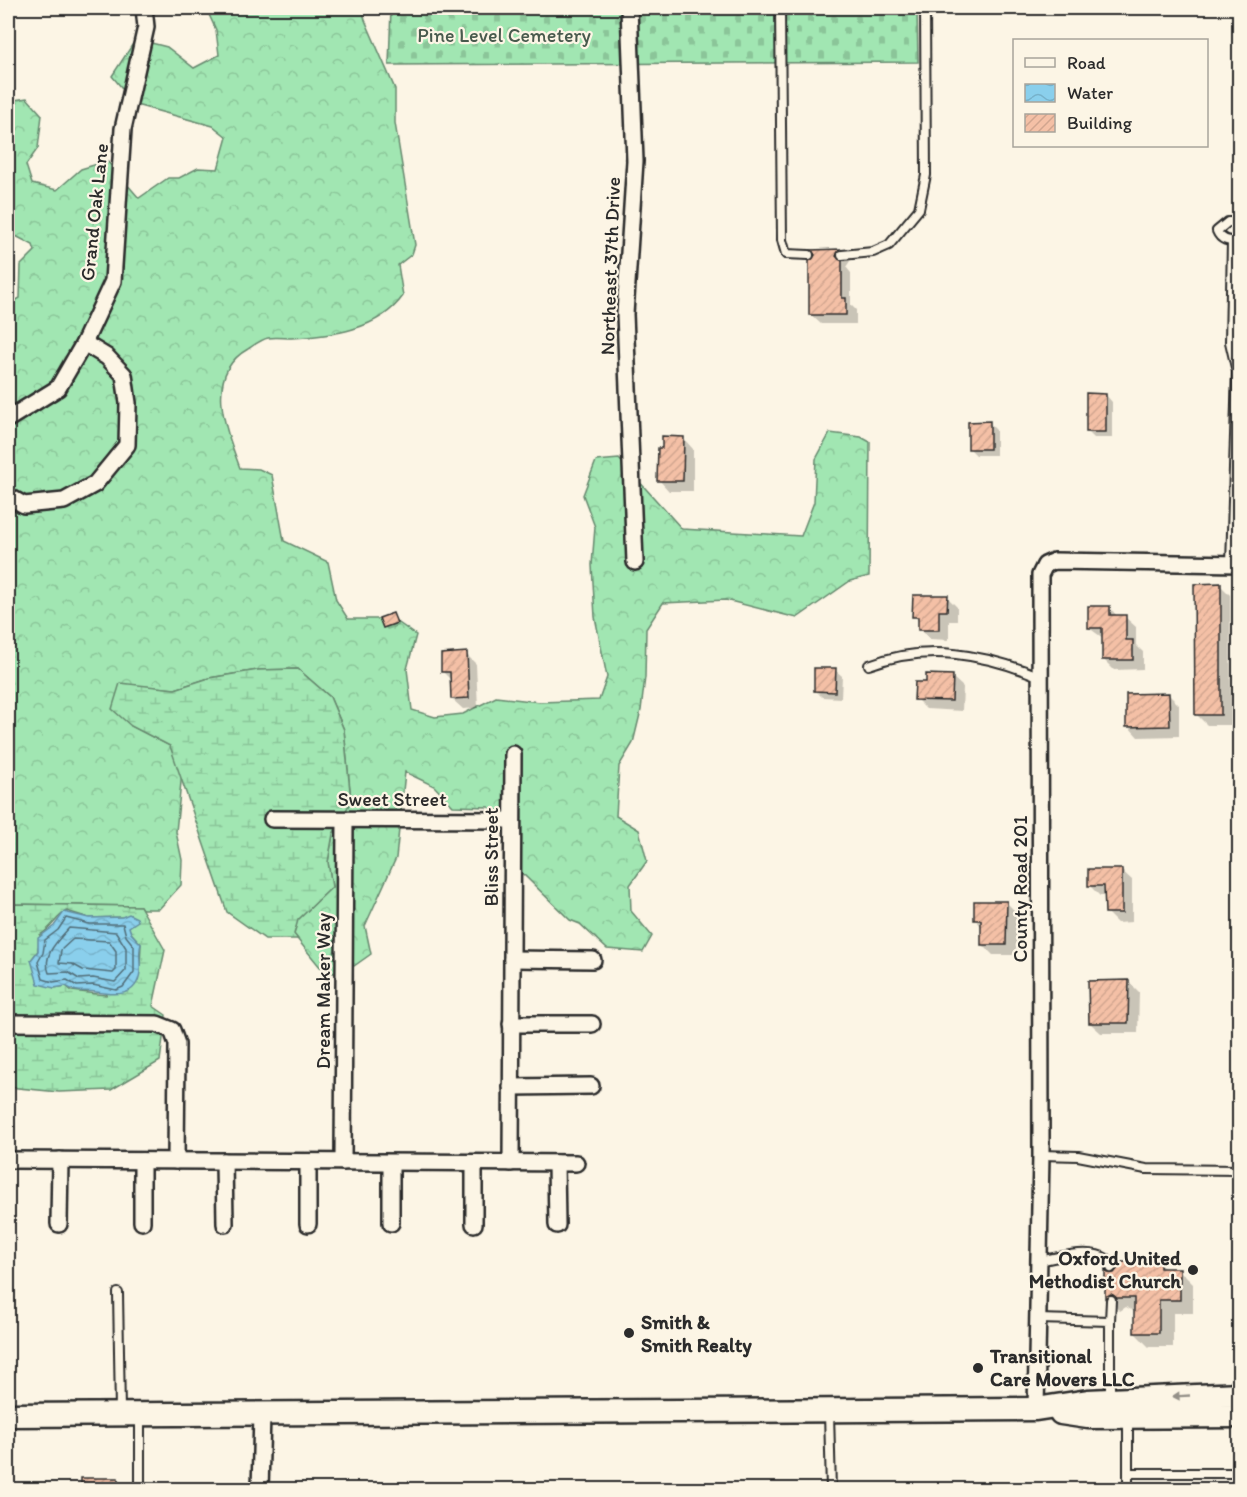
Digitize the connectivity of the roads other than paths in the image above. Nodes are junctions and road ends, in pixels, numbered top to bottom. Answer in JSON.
{"nodes":[{"id":1,"x":144,"y":8,"type":"edge"},
{"id":2,"x":629,"y":8,"type":"edge"},
{"id":3,"x":780,"y":8,"type":"edge"},
{"id":4,"x":925,"y":8,"type":"edge"},
{"id":5,"x":1239,"y":222,"type":"edge"},
{"id":6,"x":1235,"y":242,"type":"edge"},
{"id":7,"x":809,"y":255,"type":"dead end"},
{"id":8,"x":842,"y":255,"type":"dead end"},
{"id":9,"x":84,"y":343,"type":"junction"},
{"id":10,"x":8,"y":419,"type":"edge"},
{"id":11,"x":8,"y":496,"type":"edge"},
{"id":12,"x":635,"y":561,"type":"dead end"},
{"id":13,"x":1235,"y":564,"type":"edge"},
{"id":14,"x":869,"y":665,"type":"dead end"},
{"id":15,"x":1041,"y":677,"type":"junction"},
{"id":16,"x":513,"y":754,"type":"dead end"},
{"id":17,"x":272,"y":819,"type":"dead end"},
{"id":18,"x":345,"y":820,"type":"junction"},
{"id":19,"x":512,"y":820,"type":"junction"},
{"id":20,"x":512,"y":959,"type":"junction"},
{"id":21,"x":592,"y":960,"type":"dead end"},
{"id":22,"x":8,"y":1023,"type":"edge"},
{"id":23,"x":512,"y":1024,"type":"junction"},
{"id":24,"x":592,"y":1024,"type":"dead end"},
{"id":25,"x":1239,"y":1080,"type":"edge"},
{"id":26,"x":591,"y":1086,"type":"dead end"},
{"id":27,"x":511,"y":1087,"type":"junction"},
{"id":28,"x":1239,"y":1140,"type":"edge"},
{"id":29,"x":1041,"y":1155,"type":"junction"},
{"id":30,"x":8,"y":1160,"type":"edge"},
{"id":31,"x":60,"y":1160,"type":"junction"},
{"id":32,"x":142,"y":1161,"type":"junction"},
{"id":33,"x":176,"y":1161,"type":"junction"},
{"id":34,"x":224,"y":1161,"type":"junction"},
{"id":35,"x":308,"y":1162,"type":"junction"},
{"id":36,"x":343,"y":1162,"type":"junction"},
{"id":37,"x":391,"y":1162,"type":"junction"},
{"id":38,"x":511,"y":1163,"type":"junction"},
{"id":39,"x":556,"y":1163,"type":"junction"},
{"id":40,"x":576,"y":1163,"type":"dead end"},
{"id":41,"x":474,"y":1164,"type":"junction"},
{"id":42,"x":1239,"y":1170,"type":"edge"},
{"id":43,"x":142,"y":1222,"type":"dead end"},
{"id":44,"x":391,"y":1223,"type":"dead end"},
{"id":45,"x":59,"y":1224,"type":"dead end"},
{"id":46,"x":225,"y":1224,"type":"dead end"},
{"id":47,"x":308,"y":1224,"type":"dead end"},
{"id":48,"x":474,"y":1224,"type":"dead end"},
{"id":49,"x":557,"y":1225,"type":"dead end"},
{"id":50,"x":1039,"y":1261,"type":"junction"},
{"id":51,"x":1111,"y":1268,"type":"dead end"},
{"id":52,"x":118,"y":1293,"type":"dead end"},
{"id":53,"x":1111,"y":1300,"type":"dead end"},
{"id":54,"x":1038,"y":1320,"type":"junction"},
{"id":55,"x":1110,"y":1321,"type":"junction"},
{"id":56,"x":1239,"y":1394,"type":"edge"},
{"id":57,"x":1110,"y":1400,"type":"junction"},
{"id":58,"x":1036,"y":1409,"type":"junction"},
{"id":59,"x":830,"y":1412,"type":"junction"},
{"id":60,"x":262,"y":1414,"type":"junction"},
{"id":61,"x":8,"y":1415,"type":"edge"},
{"id":62,"x":130,"y":1415,"type":"junction"},
{"id":63,"x":1128,"y":1416,"type":"junction"},
{"id":64,"x":1239,"y":1416,"type":"edge"},
{"id":65,"x":1128,"y":1473,"type":"junction"},
{"id":66,"x":1239,"y":1473,"type":"edge"},
{"id":67,"x":140,"y":1490,"type":"edge"},
{"id":68,"x":260,"y":1490,"type":"edge"},
{"id":69,"x":831,"y":1490,"type":"edge"},
{"id":70,"x":1128,"y":1490,"type":"edge"}],
"edges":[{"from":1,"to":9,"type":"street","name":"Grand Oak Lane"},
{"from":2,"to":12,"type":"street","name":"Northeast 37th Drive"},
{"from":3,"to":7,"type":"lane"},
{"from":4,"to":8,"type":"lane"},
{"from":5,"to":6,"type":"lane"},
{"from":6,"to":13,"type":"lane"},
{"from":9,"to":10,"type":"street","name":"Grand Oak Lane"},
{"from":9,"to":11,"type":"street"},
{"from":13,"to":15,"type":"street","name":"County Road 201"},
{"from":14,"to":15,"type":"lane"},
{"from":15,"to":29,"type":"street","name":"County Road 201"},
{"from":16,"to":19,"type":"street","name":"Bliss Street"},
{"from":17,"to":18,"type":"street","name":"Sweet Street"},
{"from":18,"to":19,"type":"street","name":"Sweet Street"},
{"from":18,"to":36,"type":"street","name":"Dream Maker Way"},
{"from":19,"to":20,"type":"street","name":"Bliss Street"},
{"from":20,"to":21,"type":"street"},
{"from":20,"to":23,"type":"street","name":"Bliss Street"},
{"from":22,"to":33,"type":"street"},
{"from":23,"to":24,"type":"street"},
{"from":23,"to":27,"type":"street","name":"Bliss Street"},
{"from":25,"to":28,"type":"lane"},
{"from":26,"to":27,"type":"street"},
{"from":27,"to":38,"type":"street","name":"Bliss Street"},
{"from":29,"to":42,"type":"lane"},
{"from":29,"to":50,"type":"street","name":"County Road 201"},
{"from":30,"to":31,"type":"street"},
{"from":31,"to":32,"type":"street"},
{"from":31,"to":45,"type":"street"},
{"from":32,"to":33,"type":"street"},
{"from":32,"to":43,"type":"street"},
{"from":33,"to":34,"type":"street"},
{"from":34,"to":35,"type":"street"},
{"from":34,"to":46,"type":"street"},
{"from":35,"to":36,"type":"street"},
{"from":35,"to":47,"type":"street"},
{"from":36,"to":37,"type":"street"},
{"from":37,"to":41,"type":"street"},
{"from":37,"to":44,"type":"street"},
{"from":38,"to":39,"type":"street"},
{"from":38,"to":41,"type":"street"},
{"from":39,"to":40,"type":"street"},
{"from":39,"to":49,"type":"street"},
{"from":41,"to":48,"type":"street"},
{"from":50,"to":51,"type":"lane"},
{"from":50,"to":54,"type":"street","name":"County Road 201"},
{"from":52,"to":62,"type":"lane"},
{"from":53,"to":55,"type":"lane"},
{"from":54,"to":55,"type":"lane"},
{"from":54,"to":58,"type":"street","name":"County Road 201"},
{"from":55,"to":57,"type":"lane"},
{"from":56,"to":57,"type":"street","one_way":true},
{"from":57,"to":58,"type":"street"},
{"from":58,"to":59,"type":"street"},
{"from":58,"to":63,"type":"street"},
{"from":59,"to":60,"type":"street"},
{"from":59,"to":69,"type":"lane"},
{"from":60,"to":62,"type":"street"},
{"from":60,"to":68,"type":"street"},
{"from":61,"to":62,"type":"street"},
{"from":62,"to":67,"type":"lane"},
{"from":63,"to":64,"type":"street"},
{"from":63,"to":65,"type":"lane"},
{"from":65,"to":66,"type":"lane"},
{"from":65,"to":70,"type":"lane"}]}
